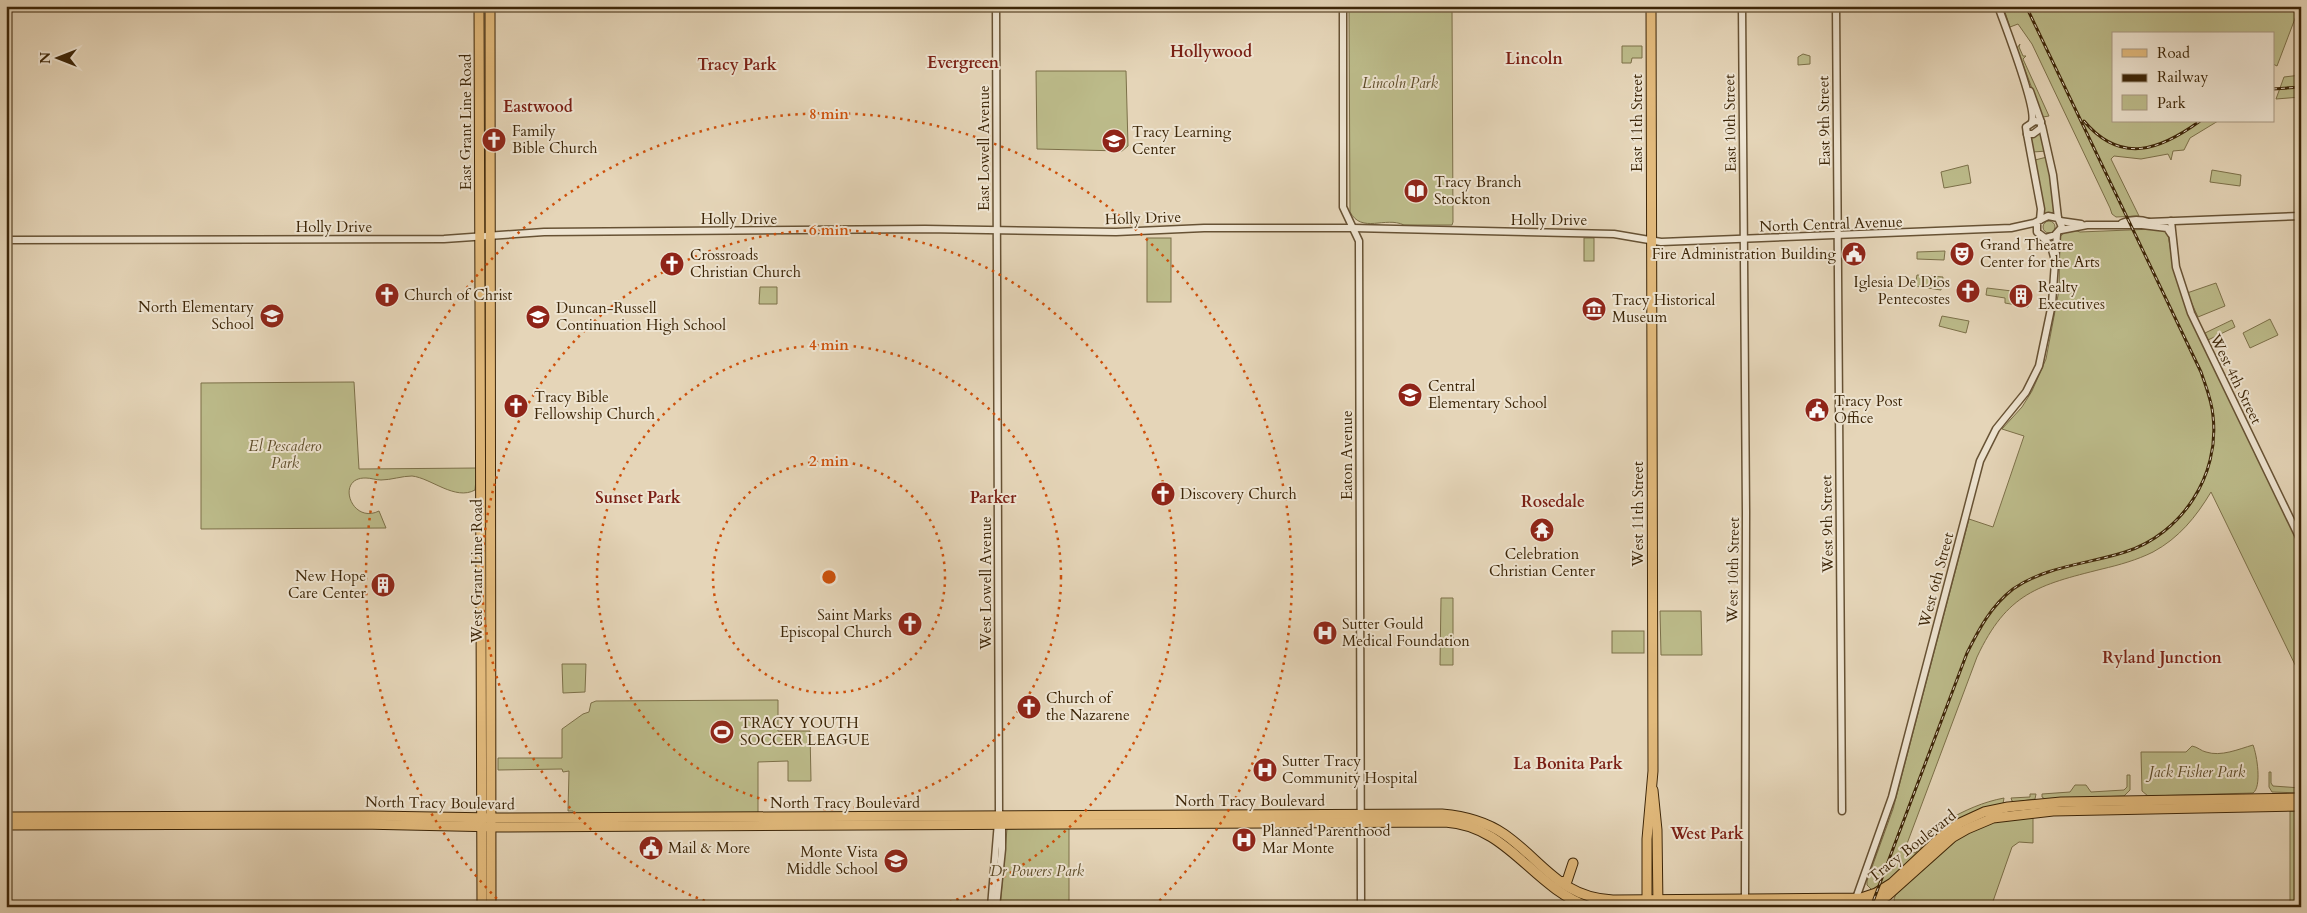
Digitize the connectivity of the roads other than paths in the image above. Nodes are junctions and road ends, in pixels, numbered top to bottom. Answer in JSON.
{"nodes":[{"id":1,"x":479,"y":6,"type":"edge"},
{"id":2,"x":490,"y":6,"type":"edge"},
{"id":3,"x":996,"y":6,"type":"edge"},
{"id":4,"x":1343,"y":6,"type":"edge"},
{"id":5,"x":1650,"y":6,"type":"edge"},
{"id":6,"x":1742,"y":6,"type":"edge"},
{"id":7,"x":1836,"y":6,"type":"edge"},
{"id":8,"x":1998,"y":6,"type":"edge"},
{"id":9,"x":2025,"y":84,"type":"junction"},
{"id":10,"x":2032,"y":122,"type":"junction"},
{"id":11,"x":2041,"y":124,"type":"junction"},
{"id":12,"x":2027,"y":134,"type":"junction"},
{"id":13,"x":2301,"y":216,"type":"edge"},
{"id":14,"x":2059,"y":219,"type":"junction"},
{"id":15,"x":2038,"y":221,"type":"junction"},
{"id":16,"x":2171,"y":221,"type":"junction"},
{"id":17,"x":2149,"y":222,"type":"junction"},
{"id":18,"x":2122,"y":224,"type":"junction"},
{"id":19,"x":2087,"y":225,"type":"junction"},
{"id":20,"x":2141,"y":225,"type":"junction"},
{"id":21,"x":1353,"y":228,"type":"junction"},
{"id":22,"x":2011,"y":228,"type":"junction"},
{"id":23,"x":997,"y":229,"type":"junction"},
{"id":24,"x":2059,"y":232,"type":"junction"},
{"id":25,"x":2040,"y":234,"type":"junction"},
{"id":26,"x":490,"y":235,"type":"junction"},
{"id":27,"x":2171,"y":235,"type":"junction"},
{"id":28,"x":480,"y":236,"type":"junction"},
{"id":29,"x":1838,"y":236,"type":"junction"},
{"id":30,"x":6,"y":240,"type":"edge"},
{"id":31,"x":1744,"y":240,"type":"junction"},
{"id":32,"x":1651,"y":241,"type":"junction"},
{"id":33,"x":2055,"y":269,"type":"junction"},
{"id":34,"x":2301,"y":541,"type":"edge"},
{"id":35,"x":1652,"y":787,"type":"junction"},
{"id":36,"x":2301,"y":798,"type":"edge"},
{"id":37,"x":2301,"y":806,"type":"edge"},
{"id":38,"x":1842,"y":811,"type":"dead end"},
{"id":39,"x":6,"y":817,"type":"edge"},
{"id":40,"x":1361,"y":818,"type":"junction"},
{"id":41,"x":999,"y":821,"type":"junction"},
{"id":42,"x":486,"y":822,"type":"junction"},
{"id":43,"x":6,"y":825,"type":"edge"},
{"id":44,"x":1573,"y":863,"type":"dead end"},
{"id":45,"x":1863,"y":877,"type":"junction"},
{"id":46,"x":1559,"y":882,"type":"junction"},
{"id":47,"x":1873,"y":894,"type":"junction"},
{"id":48,"x":1745,"y":900,"type":"junction"},
{"id":49,"x":1647,"y":904,"type":"edge"},
{"id":50,"x":1658,"y":904,"type":"edge"},
{"id":51,"x":1854,"y":904,"type":"edge"},
{"id":52,"x":1585,"y":906,"type":"edge"},
{"id":53,"x":482,"y":907,"type":"edge"},
{"id":54,"x":491,"y":907,"type":"edge"},
{"id":55,"x":990,"y":907,"type":"edge"},
{"id":56,"x":996,"y":907,"type":"edge"},
{"id":57,"x":1361,"y":907,"type":"edge"},
{"id":58,"x":1722,"y":907,"type":"edge"},
{"id":59,"x":1842,"y":907,"type":"edge"}],
"edges":[{"from":1,"to":28,"type":"main road","name":"East Grant Line Road"},
{"from":2,"to":26,"type":"main road","name":"East Grant Line Road"},
{"from":3,"to":23,"type":"street","name":"East Lowell Avenue"},
{"from":4,"to":21,"type":"street","name":"Eaton Avenue"},
{"from":5,"to":32,"type":"main road","name":"East 11th Street"},
{"from":6,"to":31,"type":"street","name":"East 10th Street"},
{"from":7,"to":29,"type":"street","name":"East 9th Street"},
{"from":8,"to":9,"type":"street"},
{"from":9,"to":10,"type":"street"},
{"from":9,"to":11,"type":"street"},
{"from":10,"to":11,"type":"street"},
{"from":10,"to":12,"type":"street"},
{"from":11,"to":12,"type":"street"},
{"from":11,"to":14,"type":"street"},
{"from":12,"to":15,"type":"street"},
{"from":13,"to":16,"type":"street"},
{"from":14,"to":15,"type":"street"},
{"from":14,"to":19,"type":"street"},
{"from":14,"to":24,"type":"street"},
{"from":15,"to":22,"type":"street","name":"North Central Avenue"},
{"from":15,"to":25,"type":"street"},
{"from":16,"to":17,"type":"street"},
{"from":16,"to":27,"type":"street","name":"West 4th Street"},
{"from":17,"to":18,"type":"street"},
{"from":17,"to":20,"type":"street"},
{"from":18,"to":19,"type":"street"},
{"from":18,"to":20,"type":"street"},
{"from":19,"to":24,"type":"street"},
{"from":20,"to":27,"type":"street"},
{"from":21,"to":23,"type":"street","name":"Holly Drive"},
{"from":21,"to":32,"type":"street","name":"Holly Drive"},
{"from":21,"to":40,"type":"street","name":"Eaton Avenue"},
{"from":22,"to":25,"type":"street","name":"North Central Avenue"},
{"from":22,"to":29,"type":"street","name":"North Central Avenue"},
{"from":23,"to":26,"type":"street","name":"Holly Drive"},
{"from":23,"to":41,"type":"street","name":"West Lowell Avenue"},
{"from":24,"to":25,"type":"street"},
{"from":24,"to":33,"type":"street","name":"West 6th Street"},
{"from":25,"to":33,"type":"street","name":"West 6th Street"},
{"from":26,"to":28,"type":"street","name":"Holly Drive"},
{"from":26,"to":42,"type":"main road","name":"West Grant Line Road"},
{"from":27,"to":34,"type":"street","name":"West 4th Street"},
{"from":28,"to":30,"type":"street","name":"Holly Drive"},
{"from":28,"to":42,"type":"main road","name":"West Grant Line Road"},
{"from":29,"to":31,"type":"street","name":"North Central Avenue"},
{"from":29,"to":38,"type":"street","name":"West 9th Street"},
{"from":31,"to":32,"type":"street","name":"North Central Avenue"},
{"from":31,"to":48,"type":"street","name":"West 10th Street"},
{"from":32,"to":35,"type":"main road","name":"West 11th Street"},
{"from":33,"to":45,"type":"street","name":"West 6th Street"},
{"from":35,"to":49,"type":"main road","name":"West 11th Street"},
{"from":35,"to":50,"type":"main road","name":"West 11th Street"},
{"from":36,"to":47,"type":"main road","name":"Tracy Boulevard"},
{"from":37,"to":51,"type":"main road","name":"Tracy Boulevard"},
{"from":39,"to":42,"type":"main road","name":"North Tracy Boulevard"},
{"from":40,"to":41,"type":"main road","name":"North Tracy Boulevard"},
{"from":40,"to":46,"type":"main road","name":"North Tracy Boulevard"},
{"from":40,"to":52,"type":"main road","name":"North Tracy Boulevard"},
{"from":40,"to":57,"type":"street","name":"Eaton Avenue"},
{"from":41,"to":42,"type":"main road","name":"North Tracy Boulevard"},
{"from":41,"to":55,"type":"street","name":"West Lowell Avenue"},
{"from":41,"to":56,"type":"street","name":"West Lowell Avenue"},
{"from":42,"to":43,"type":"main road","name":"North Tracy Boulevard"},
{"from":42,"to":53,"type":"main road","name":"West Grant Line Road"},
{"from":42,"to":54,"type":"main road","name":"West Grant Line Road"},
{"from":44,"to":46,"type":"main road"},
{"from":45,"to":47,"type":"street"},
{"from":45,"to":51,"type":"street","name":"West 6th Street"},
{"from":46,"to":49,"type":"main road","name":"North Tracy Boulevard"},
{"from":47,"to":51,"type":"main road","name":"Tracy Boulevard"},
{"from":48,"to":50,"type":"main road","name":"Tracy Boulevard"},
{"from":48,"to":51,"type":"main road","name":"Tracy Boulevard"},
{"from":48,"to":58,"type":"street"},
{"from":49,"to":50,"type":"main road","name":"North Tracy Boulevard"},
{"from":51,"to":59,"type":"main road","name":"Tracy Boulevard"}]}
